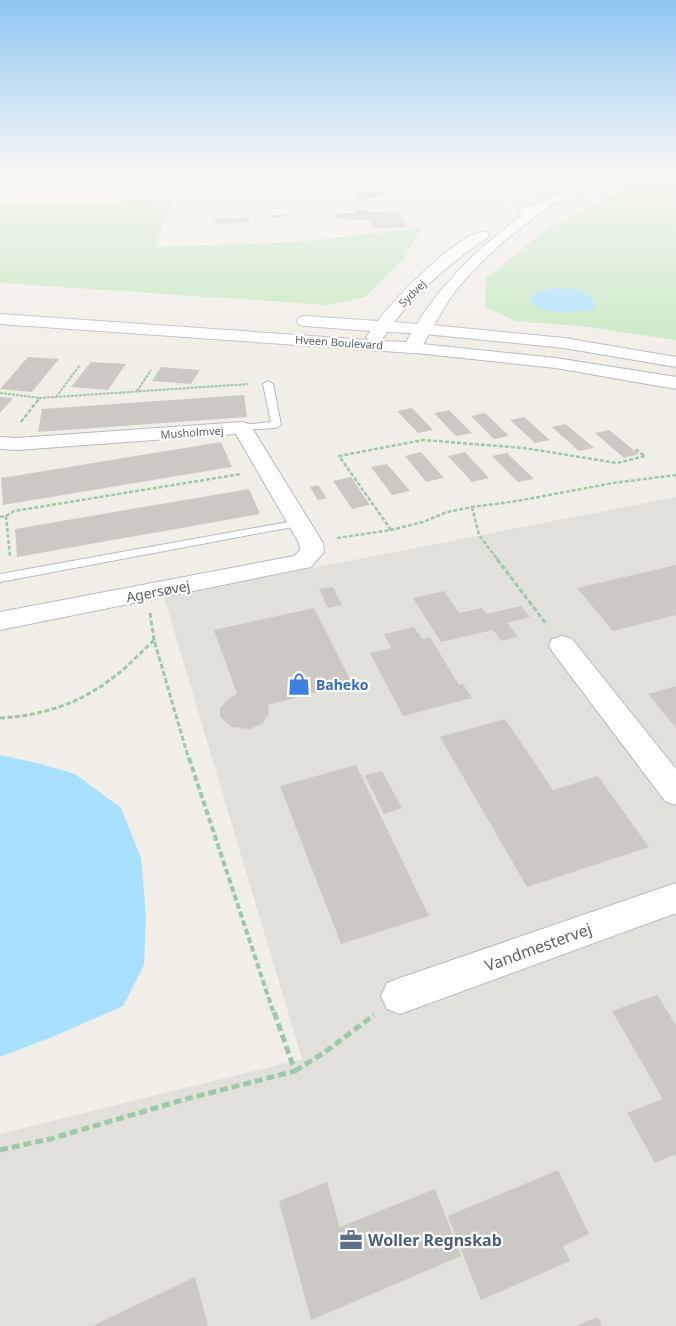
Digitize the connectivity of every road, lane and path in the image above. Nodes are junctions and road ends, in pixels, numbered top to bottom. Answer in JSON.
{"nodes":[{"id":1,"x":480,"y":237,"type":"edge"},
{"id":2,"x":501,"y":237,"type":"edge"},
{"id":3,"x":0,"y":319,"type":"edge"},
{"id":4,"x":286,"y":320,"type":"dead end"},
{"id":5,"x":382,"y":326,"type":"junction"},
{"id":6,"x":421,"y":329,"type":"junction"},
{"id":7,"x":370,"y":345,"type":"junction"},
{"id":8,"x":412,"y":348,"type":"junction"},
{"id":9,"x":676,"y":362,"type":"edge"},
{"id":10,"x":80,"y":365,"type":"dead end"},
{"id":11,"x":151,"y":370,"type":"dead end"},
{"id":12,"x":676,"y":383,"type":"edge"},
{"id":13,"x":268,"y":384,"type":"joint"},
{"id":14,"x":137,"y":392,"type":"junction"},
{"id":15,"x":0,"y":393,"type":"edge"},
{"id":16,"x":55,"y":397,"type":"junction"},
{"id":17,"x":40,"y":398,"type":"junction"},
{"id":18,"x":242,"y":428,"type":"junction"},
{"id":19,"x":2,"y":443,"type":"edge"},
{"id":20,"x":634,"y":448,"type":"dead end"},
{"id":21,"x":267,"y":470,"type":"junction"},
{"id":22,"x":472,"y":507,"type":"dead end"},
{"id":23,"x":6,"y":516,"type":"junction"},
{"id":24,"x":0,"y":517,"type":"edge"},
{"id":25,"x":299,"y":523,"type":"junction"},
{"id":26,"x":391,"y":530,"type":"dead end"},
{"id":27,"x":312,"y":552,"type":"joint"},
{"id":28,"x":6,"y":577,"type":"edge"},
{"id":29,"x":0,"y":621,"type":"edge"},
{"id":30,"x":562,"y":645,"type":"joint"},
{"id":31,"x":0,"y":718,"type":"edge"},
{"id":32,"x":676,"y":792,"type":"edge"},
{"id":33,"x":676,"y":898,"type":"edge"},
{"id":34,"x":400,"y":996,"type":"joint"},
{"id":35,"x":295,"y":1071,"type":"junction"},
{"id":36,"x":0,"y":1150,"type":"edge"}],
"edges":[{"from":1,"to":5,"type":"main road","name":"Sydvej"},
{"from":2,"to":6,"type":"main road","name":"Sydvej"},
{"from":3,"to":7,"type":"main road","name":"Hveen Boulevard"},
{"from":4,"to":5,"type":"main road","name":"Hveen Boulevard"},
{"from":5,"to":6,"type":"main road","name":"Hveen Boulevard"},
{"from":5,"to":7,"type":"main road","name":"Sydvej"},
{"from":6,"to":8,"type":"main road","name":"Sydvej"},
{"from":6,"to":9,"type":"main road","name":"Hveen Boulevard"},
{"from":7,"to":8,"type":"main road","name":"Hveen Boulevard"},
{"from":8,"to":12,"type":"main road","name":"Hveen Boulevard"},
{"from":10,"to":16,"type":"path"},
{"from":11,"to":14,"type":"path"},
{"from":13,"to":14,"type":"path"},
{"from":13,"to":18,"type":"lane"},
{"from":14,"to":16,"type":"path"},
{"from":15,"to":17,"type":"path"},
{"from":16,"to":17,"type":"path"},
{"from":17,"to":19,"type":"path"},
{"from":18,"to":19,"type":"main road","name":"Musholmvej"},
{"from":18,"to":21,"type":"main road","name":"Musholmvej"},
{"from":20,"to":26,"type":"path"},
{"from":21,"to":23,"type":"path"},
{"from":21,"to":25,"type":"main road","name":"Musholmvej"},
{"from":22,"to":30,"type":"path"},
{"from":23,"to":24,"type":"path"},
{"from":23,"to":28,"type":"path"},
{"from":25,"to":27,"type":"main road","name":"Musholmvej"},
{"from":25,"to":28,"type":"lane"},
{"from":27,"to":29,"type":"main road","name":"Agersøvej"},
{"from":30,"to":32,"type":"main road"},
{"from":31,"to":35,"type":"path"},
{"from":33,"to":34,"type":"main road","name":"Vandmestervej"},
{"from":34,"to":35,"type":"path"},
{"from":35,"to":36,"type":"path"}]}
